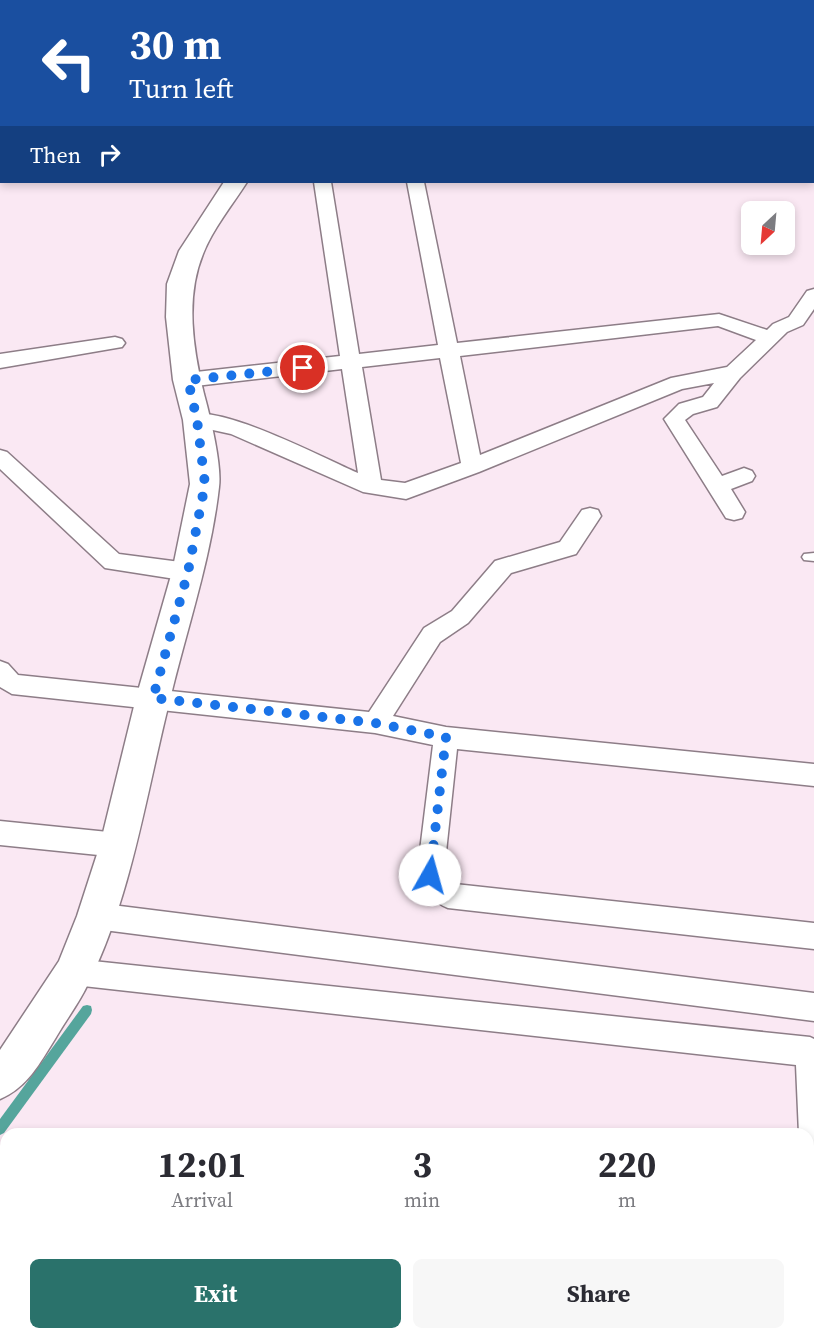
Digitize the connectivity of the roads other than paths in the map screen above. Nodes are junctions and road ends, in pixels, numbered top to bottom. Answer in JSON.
{"nodes":[{"id":1,"x":234,"y":183,"type":"edge"},
{"id":2,"x":322,"y":183,"type":"edge"},
{"id":3,"x":415,"y":183,"type":"edge"},
{"id":4,"x":814,"y":295,"type":"edge"},
{"id":5,"x":805,"y":325,"type":"edge"},
{"id":6,"x":770,"y":338,"type":"junction"},
{"id":7,"x":115,"y":343,"type":"dead end"},
{"id":8,"x":449,"y":350,"type":"junction"},
{"id":9,"x":0,"y":361,"type":"edge"},
{"id":10,"x":350,"y":363,"type":"junction"},
{"id":11,"x":733,"y":373,"type":"junction"},
{"id":12,"x":188,"y":380,"type":"junction"},
{"id":13,"x":197,"y":420,"type":"junction"},
{"id":14,"x":0,"y":457,"type":"edge"},
{"id":15,"x":472,"y":467,"type":"junction"},
{"id":16,"x":744,"y":476,"type":"dead end"},
{"id":17,"x":717,"y":486,"type":"junction"},
{"id":18,"x":371,"y":487,"type":"junction"},
{"id":19,"x":734,"y":512,"type":"dead end"},
{"id":20,"x":590,"y":516,"type":"dead end"},
{"id":21,"x":188,"y":572,"type":"junction"},
{"id":22,"x":0,"y":671,"type":"edge"},
{"id":23,"x":153,"y":698,"type":"junction"},
{"id":24,"x":375,"y":723,"type":"junction"},
{"id":25,"x":446,"y":737,"type":"junction"},
{"id":26,"x":814,"y":775,"type":"edge"},
{"id":27,"x":0,"y":833,"type":"edge"},
{"id":28,"x":118,"y":845,"type":"junction"},
{"id":29,"x":96,"y":916,"type":"junction"},
{"id":30,"x":814,"y":936,"type":"edge"},
{"id":31,"x":74,"y":972,"type":"junction"},
{"id":32,"x":814,"y":1007,"type":"edge"},
{"id":33,"x":0,"y":1079,"type":"edge"},
{"id":34,"x":814,"y":1128,"type":"edge"}],
"edges":[{"from":1,"to":12,"type":"street"},
{"from":2,"to":10,"type":"street"},
{"from":3,"to":8,"type":"street"},
{"from":4,"to":5,"type":"street"},
{"from":5,"to":6,"type":"street"},
{"from":6,"to":8,"type":"street"},
{"from":6,"to":11,"type":"street"},
{"from":7,"to":9,"type":"street"},
{"from":8,"to":10,"type":"street"},
{"from":8,"to":15,"type":"street"},
{"from":10,"to":12,"type":"street"},
{"from":10,"to":18,"type":"street"},
{"from":11,"to":15,"type":"street"},
{"from":11,"to":17,"type":"street"},
{"from":12,"to":13,"type":"street"},
{"from":13,"to":18,"type":"street"},
{"from":13,"to":21,"type":"street"},
{"from":14,"to":21,"type":"street"},
{"from":15,"to":18,"type":"street"},
{"from":16,"to":17,"type":"street"},
{"from":17,"to":19,"type":"street"},
{"from":20,"to":24,"type":"street"},
{"from":21,"to":23,"type":"street"},
{"from":22,"to":23,"type":"street"},
{"from":23,"to":24,"type":"street"},
{"from":23,"to":28,"type":"street"},
{"from":24,"to":25,"type":"street"},
{"from":25,"to":26,"type":"street"},
{"from":25,"to":30,"type":"street"},
{"from":27,"to":28,"type":"street"},
{"from":28,"to":29,"type":"street"},
{"from":29,"to":31,"type":"street"},
{"from":29,"to":32,"type":"street"},
{"from":31,"to":33,"type":"street"},
{"from":31,"to":34,"type":"street"}]}
